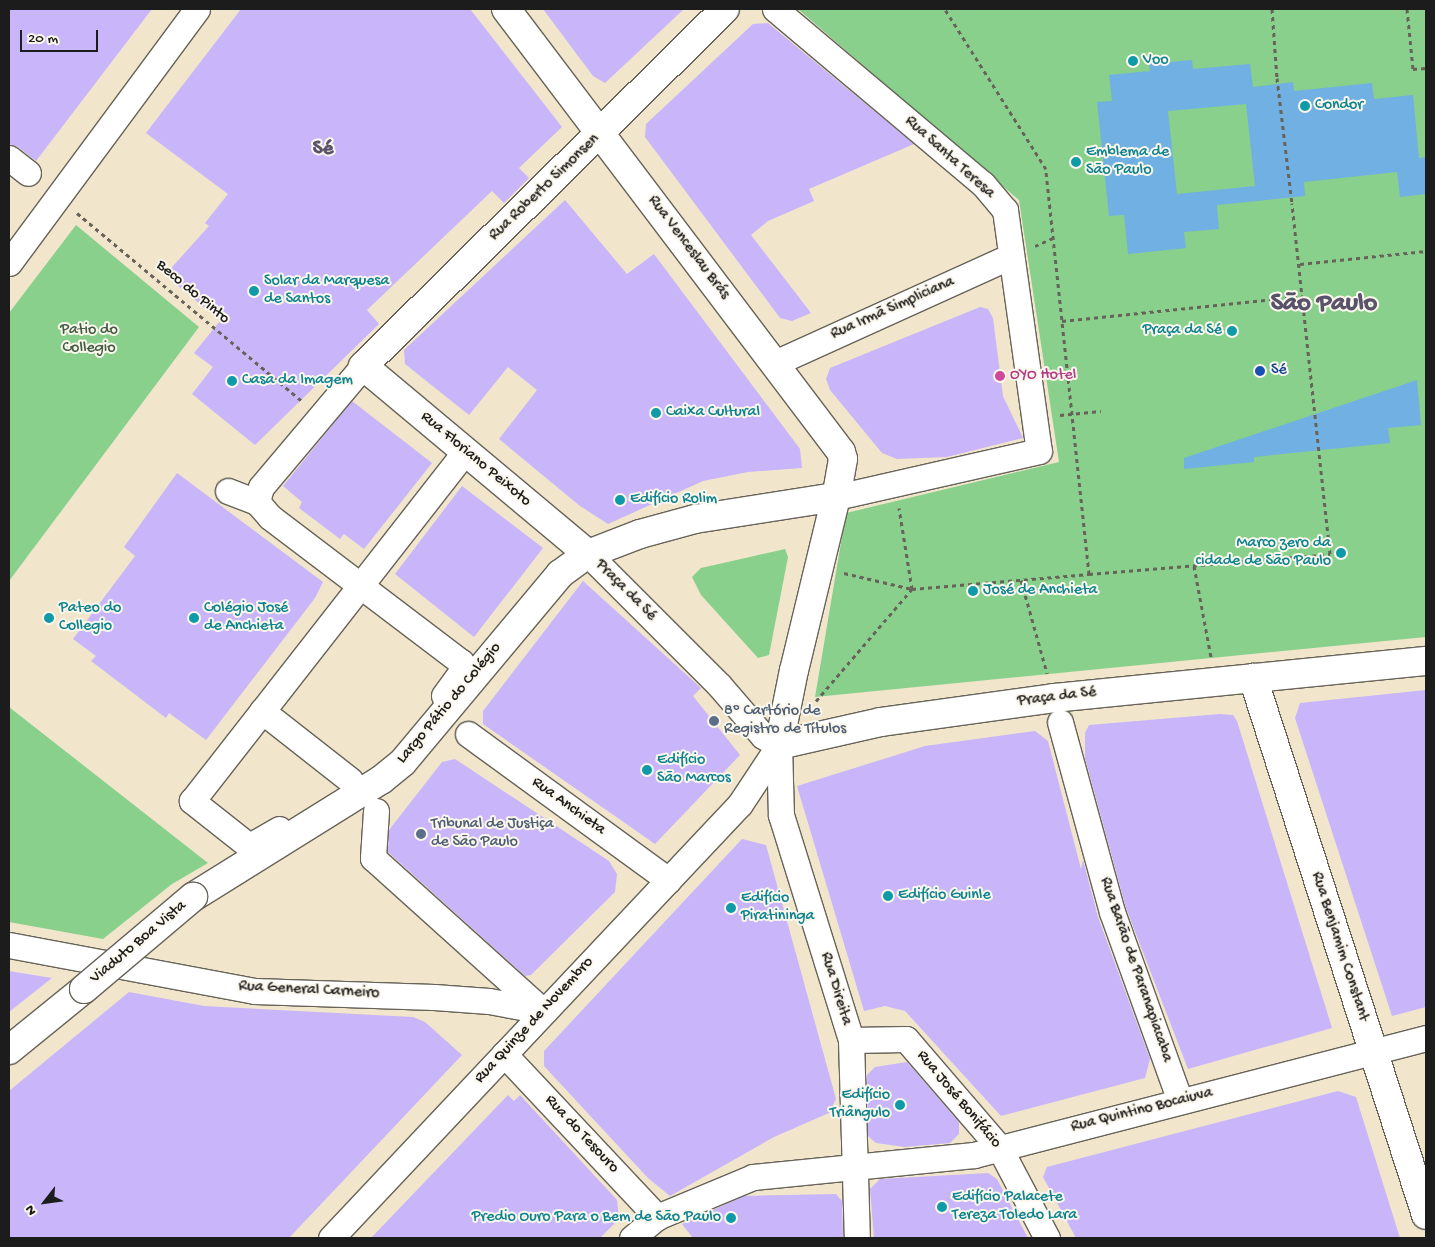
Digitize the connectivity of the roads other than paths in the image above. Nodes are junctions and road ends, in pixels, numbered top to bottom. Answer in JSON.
{"nodes":[{"id":1,"x":506,"y":9,"type":"edge"},
{"id":2,"x":725,"y":9,"type":"edge"},
{"id":3,"x":775,"y":9,"type":"edge"},
{"id":4,"x":186,"y":13,"type":"edge"},
{"id":5,"x":601,"y":134,"type":"junction"},
{"id":6,"x":1011,"y":256,"type":"junction"},
{"id":7,"x":9,"y":263,"type":"edge"},
{"id":8,"x":775,"y":363,"type":"junction"},
{"id":9,"x":363,"y":366,"type":"junction"},
{"id":10,"x":1039,"y":451,"type":"joint"},
{"id":11,"x":465,"y":452,"type":"junction"},
{"id":12,"x":228,"y":491,"type":"dead end"},
{"id":13,"x":836,"y":497,"type":"junction"},
{"id":14,"x":257,"y":502,"type":"junction"},
{"id":15,"x":588,"y":554,"type":"junction"},
{"id":16,"x":360,"y":586,"type":"junction"},
{"id":17,"x":1426,"y":662,"type":"edge"},
{"id":18,"x":1253,"y":678,"type":"junction"},
{"id":19,"x":262,"y":711,"type":"junction"},
{"id":20,"x":1060,"y":722,"type":"dead end"},
{"id":21,"x":468,"y":734,"type":"dead end"},
{"id":22,"x":779,"y":744,"type":"junction"},
{"id":23,"x":350,"y":780,"type":"dead end"},
{"id":24,"x":376,"y":811,"type":"dead end"},
{"id":25,"x":668,"y":880,"type":"junction"},
{"id":26,"x":193,"y":897,"type":"joint"},
{"id":27,"x":9,"y":945,"type":"edge"},
{"id":28,"x":543,"y":1011,"type":"junction"},
{"id":29,"x":1426,"y":1038,"type":"edge"},
{"id":30,"x":851,"y":1040,"type":"junction"},
{"id":31,"x":9,"y":1050,"type":"edge"},
{"id":32,"x":1372,"y":1052,"type":"junction"},
{"id":33,"x":504,"y":1054,"type":"junction"},
{"id":34,"x":1180,"y":1101,"type":"junction"},
{"id":35,"x":999,"y":1147,"type":"junction"},
{"id":36,"x":855,"y":1166,"type":"junction"},
{"id":37,"x":1426,"y":1216,"type":"edge"},
{"id":38,"x":658,"y":1217,"type":"junction"},
{"id":39,"x":331,"y":1238,"type":"edge"},
{"id":40,"x":632,"y":1238,"type":"edge"},
{"id":41,"x":857,"y":1238,"type":"edge"},
{"id":42,"x":1047,"y":1238,"type":"edge"}],
"edges":[{"from":1,"to":5,"type":"main road","name":"Rua Venceslau Brás"},
{"from":2,"to":5,"type":"main road","name":"Rua Roberto Simonsen"},
{"from":3,"to":6,"type":"street","name":"Rua Santa Teresa"},
{"from":4,"to":7,"type":"street"},
{"from":5,"to":8,"type":"main road","name":"Rua Venceslau Brás"},
{"from":5,"to":9,"type":"main road","name":"Rua Roberto Simonsen"},
{"from":6,"to":8,"type":"street","name":"Rua Irmã Simpliciana"},
{"from":6,"to":10,"type":"street","name":"Rua Santa Teresa"},
{"from":8,"to":13,"type":"main road","name":"Rua Venceslau Brás"},
{"from":9,"to":11,"type":"main road","name":"Rua Floriano Peixoto"},
{"from":9,"to":14,"type":"street"},
{"from":10,"to":13,"type":"street","name":"Praça da Sé"},
{"from":11,"to":15,"type":"main road","name":"Rua Floriano Peixoto"},
{"from":11,"to":16,"type":"street"},
{"from":12,"to":14,"type":"street"},
{"from":13,"to":15,"type":"main road","name":"Praça da Sé"},
{"from":13,"to":22,"type":"main road"},
{"from":14,"to":16,"type":"street","name":"Largo Pátio do Colégio"},
{"from":15,"to":22,"type":"street","name":"Praça da Sé"},
{"from":15,"to":26,"type":"main road","name":"Largo Pátio do Colégio"},
{"from":16,"to":19,"type":"street"},
{"from":16,"to":19,"type":"street","name":"Largo Pátio do Colégio"},
{"from":17,"to":18,"type":"main road","name":"Praça da Sé"},
{"from":18,"to":22,"type":"main road","name":"Praça da Sé"},
{"from":18,"to":32,"type":"main road","name":"Rua Benjamim Constant"},
{"from":19,"to":23,"type":"street"},
{"from":20,"to":34,"type":"street","name":"Rua Barão de Paranapiacaba"},
{"from":21,"to":25,"type":"street","name":"Rua Anchieta"},
{"from":22,"to":25,"type":"street","name":"Rua Quinze de Novembro"},
{"from":22,"to":30,"type":"street","name":"Rua Direita"},
{"from":24,"to":28,"type":"street"},
{"from":25,"to":28,"type":"street","name":"Rua Quinze de Novembro"},
{"from":26,"to":31,"type":"main road","name":"Viaduto Boa Vista","bridge":true},
{"from":27,"to":28,"type":"street","name":"Rua General Carneiro"},
{"from":28,"to":33,"type":"street","name":"Rua Quinze de Novembro"},
{"from":29,"to":32,"type":"street","name":"Rua Quintino Bocaiuva"},
{"from":30,"to":35,"type":"street","name":"Rua José Bonifácio"},
{"from":30,"to":36,"type":"street","name":"Rua Direita"},
{"from":32,"to":34,"type":"street","name":"Rua Quintino Bocaiuva"},
{"from":32,"to":37,"type":"main road","name":"Rua Benjamim Constant"},
{"from":33,"to":38,"type":"street","name":"Rua do Tesouro"},
{"from":33,"to":39,"type":"street","name":"Rua Quinze de Novembro"},
{"from":34,"to":35,"type":"street","name":"Rua Quintino Bocaiuva"},
{"from":35,"to":36,"type":"street","name":"Rua Quintino Bocaiuva"},
{"from":35,"to":42,"type":"street","name":"Rua José Bonifácio"},
{"from":36,"to":38,"type":"street","name":"Rua Quintino Bocaiuva"},
{"from":36,"to":41,"type":"street","name":"Rua Direita"},
{"from":38,"to":40,"type":"street","name":"Rua Quintino Bocaiuva"}]}
